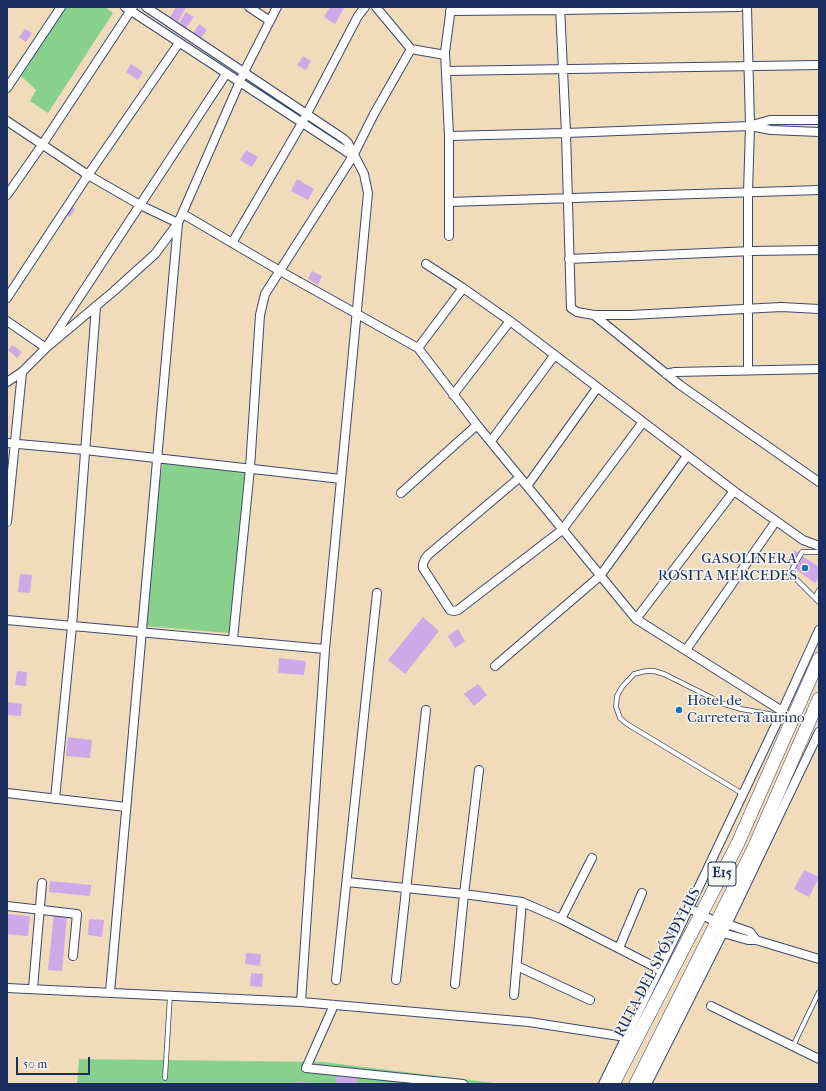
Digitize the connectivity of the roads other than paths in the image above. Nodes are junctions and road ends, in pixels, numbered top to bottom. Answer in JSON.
{"nodes":[{"id":1,"x":61,"y":7,"type":"edge"},
{"id":2,"x":146,"y":7,"type":"edge"},
{"id":3,"x":249,"y":7,"type":"edge"},
{"id":4,"x":277,"y":7,"type":"edge"},
{"id":5,"x":365,"y":7,"type":"edge"},
{"id":6,"x":376,"y":7,"type":"edge"},
{"id":7,"x":739,"y":7,"type":"edge"},
{"id":8,"x":747,"y":7,"type":"edge"},
{"id":9,"x":130,"y":8,"type":"edge"},
{"id":10,"x":450,"y":9,"type":"edge"},
{"id":11,"x":560,"y":9,"type":"edge"},
{"id":12,"x":270,"y":21,"type":"junction"},
{"id":13,"x":179,"y":43,"type":"junction"},
{"id":14,"x":410,"y":49,"type":"junction"},
{"id":15,"x":445,"y":55,"type":"junction"},
{"id":16,"x":819,"y":65,"type":"edge"},
{"id":17,"x":748,"y":67,"type":"junction"},
{"id":18,"x":563,"y":70,"type":"junction"},
{"id":19,"x":446,"y":71,"type":"junction"},
{"id":20,"x":244,"y":72,"type":"junction"},
{"id":21,"x":226,"y":74,"type":"junction"},
{"id":22,"x":239,"y":82,"type":"junction"},
{"id":23,"x":7,"y":88,"type":"edge"},
{"id":24,"x":306,"y":113,"type":"junction"},
{"id":25,"x":819,"y":120,"type":"edge"},
{"id":26,"x":7,"y":121,"type":"edge"},
{"id":27,"x":302,"y":123,"type":"junction"},
{"id":28,"x":750,"y":126,"type":"junction"},
{"id":29,"x":819,"y":132,"type":"edge"},
{"id":30,"x":566,"y":133,"type":"junction"},
{"id":31,"x":449,"y":136,"type":"junction"},
{"id":32,"x":42,"y":145,"type":"junction"},
{"id":33,"x":353,"y":156,"type":"junction"},
{"id":34,"x":88,"y":175,"type":"junction"},
{"id":35,"x":819,"y":190,"type":"edge"},
{"id":36,"x":748,"y":193,"type":"junction"},
{"id":37,"x":7,"y":195,"type":"edge"},
{"id":38,"x":568,"y":198,"type":"junction"},
{"id":39,"x":449,"y":202,"type":"junction"},
{"id":40,"x":140,"y":205,"type":"junction"},
{"id":41,"x":183,"y":214,"type":"junction"},
{"id":42,"x":178,"y":224,"type":"junction"},
{"id":43,"x":449,"y":236,"type":"dead end"},
{"id":44,"x":232,"y":243,"type":"junction"},
{"id":45,"x":819,"y":250,"type":"edge"},
{"id":46,"x":748,"y":251,"type":"junction"},
{"id":47,"x":569,"y":259,"type":"junction"},
{"id":48,"x":426,"y":264,"type":"dead end"},
{"id":49,"x":280,"y":271,"type":"junction"},
{"id":50,"x":463,"y":288,"type":"junction"},
{"id":51,"x":7,"y":298,"type":"edge"},
{"id":52,"x":96,"y":306,"type":"junction"},
{"id":53,"x":748,"y":309,"type":"junction"},
{"id":54,"x":819,"y":309,"type":"edge"},
{"id":55,"x":356,"y":313,"type":"junction"},
{"id":56,"x":594,"y":315,"type":"junction"},
{"id":57,"x":7,"y":321,"type":"edge"},
{"id":58,"x":510,"y":321,"type":"junction"},
{"id":59,"x":46,"y":348,"type":"junction"},
{"id":60,"x":418,"y":348,"type":"junction"},
{"id":61,"x":554,"y":356,"type":"junction"},
{"id":62,"x":819,"y":369,"type":"edge"},
{"id":63,"x":748,"y":370,"type":"junction"},
{"id":64,"x":22,"y":372,"type":"junction"},
{"id":65,"x":666,"y":374,"type":"junction"},
{"id":66,"x":7,"y":382,"type":"edge"},
{"id":67,"x":597,"y":388,"type":"junction"},
{"id":68,"x":453,"y":395,"type":"junction"},
{"id":69,"x":643,"y":422,"type":"junction"},
{"id":70,"x":477,"y":425,"type":"junction"},
{"id":71,"x":491,"y":441,"type":"junction"},
{"id":72,"x":11,"y":444,"type":"edge"},
{"id":73,"x":85,"y":450,"type":"junction"},
{"id":74,"x":687,"y":456,"type":"junction"},
{"id":75,"x":158,"y":458,"type":"junction"},
{"id":76,"x":250,"y":468,"type":"junction"},
{"id":77,"x":519,"y":478,"type":"junction"},
{"id":78,"x":341,"y":479,"type":"junction"},
{"id":79,"x":819,"y":482,"type":"edge"},
{"id":80,"x":527,"y":486,"type":"junction"},
{"id":81,"x":734,"y":491,"type":"junction"},
{"id":82,"x":401,"y":493,"type":"dead end"},
{"id":83,"x":776,"y":521,"type":"junction"},
{"id":84,"x":7,"y":522,"type":"edge"},
{"id":85,"x":562,"y":530,"type":"junction"},
{"id":86,"x":819,"y":546,"type":"edge"},
{"id":87,"x":819,"y":552,"type":"edge"},
{"id":88,"x":600,"y":576,"type":"junction"},
{"id":89,"x":819,"y":590,"type":"edge"},
{"id":90,"x":377,"y":593,"type":"dead end"},
{"id":91,"x":815,"y":598,"type":"junction"},
{"id":92,"x":819,"y":602,"type":"edge"},
{"id":93,"x":636,"y":619,"type":"junction"},
{"id":94,"x":7,"y":620,"type":"edge"},
{"id":95,"x":72,"y":626,"type":"junction"},
{"id":96,"x":819,"y":630,"type":"edge"},
{"id":97,"x":142,"y":633,"type":"junction"},
{"id":98,"x":233,"y":639,"type":"junction"},
{"id":99,"x":325,"y":649,"type":"junction"},
{"id":100,"x":686,"y":650,"type":"junction"},
{"id":101,"x":819,"y":659,"type":"edge"},
{"id":102,"x":495,"y":666,"type":"dead end"},
{"id":103,"x":819,"y":699,"type":"edge"},
{"id":104,"x":426,"y":710,"type":"dead end"},
{"id":105,"x":781,"y":714,"type":"junction"},
{"id":106,"x":819,"y":732,"type":"edge"},
{"id":107,"x":479,"y":770,"type":"dead end"},
{"id":108,"x":7,"y":793,"type":"edge"},
{"id":109,"x":743,"y":794,"type":"junction"},
{"id":110,"x":56,"y":799,"type":"junction"},
{"id":111,"x":126,"y":806,"type":"junction"},
{"id":112,"x":592,"y":858,"type":"dead end"},
{"id":113,"x":347,"y":882,"type":"junction"},
{"id":114,"x":42,"y":883,"type":"dead end"},
{"id":115,"x":406,"y":889,"type":"junction"},
{"id":116,"x":642,"y":893,"type":"dead end"},
{"id":117,"x":464,"y":894,"type":"junction"},
{"id":118,"x":522,"y":902,"type":"junction"},
{"id":119,"x":7,"y":906,"type":"edge"},
{"id":120,"x":689,"y":908,"type":"junction"},
{"id":121,"x":41,"y":909,"type":"junction"},
{"id":122,"x":701,"y":914,"type":"junction"},
{"id":123,"x":562,"y":920,"type":"junction"},
{"id":124,"x":722,"y":926,"type":"junction"},
{"id":125,"x":619,"y":948,"type":"junction"},
{"id":126,"x":73,"y":956,"type":"dead end"},
{"id":127,"x":819,"y":959,"type":"edge"},
{"id":128,"x":517,"y":966,"type":"junction"},
{"id":129,"x":659,"y":969,"type":"junction"},
{"id":130,"x":336,"y":980,"type":"dead end"},
{"id":131,"x":396,"y":980,"type":"dead end"},
{"id":132,"x":455,"y":984,"type":"dead end"},
{"id":133,"x":7,"y":988,"type":"edge"},
{"id":134,"x":33,"y":988,"type":"junction"},
{"id":135,"x":110,"y":992,"type":"junction"},
{"id":136,"x":819,"y":992,"type":"edge"},
{"id":137,"x":170,"y":995,"type":"junction"},
{"id":138,"x":514,"y":995,"type":"dead end"},
{"id":139,"x":590,"y":1000,"type":"dead end"},
{"id":140,"x":301,"y":1002,"type":"junction"},
{"id":141,"x":334,"y":1005,"type":"junction"},
{"id":142,"x":711,"y":1006,"type":"dead end"},
{"id":143,"x":626,"y":1037,"type":"junction"},
{"id":144,"x":793,"y":1046,"type":"junction"},
{"id":145,"x":819,"y":1059,"type":"edge"},
{"id":146,"x":165,"y":1078,"type":"dead end"},
{"id":147,"x":463,"y":1084,"type":"edge"},
{"id":148,"x":603,"y":1084,"type":"edge"},
{"id":149,"x":612,"y":1084,"type":"edge"},
{"id":150,"x":636,"y":1084,"type":"edge"},
{"id":151,"x":647,"y":1084,"type":"edge"}],
"edges":[{"from":1,"to":23,"type":"street"},
{"from":2,"to":20,"type":"street"},
{"from":3,"to":12,"type":"street"},
{"from":4,"to":12,"type":"street"},
{"from":5,"to":24,"type":"street"},
{"from":6,"to":14,"type":"street"},
{"from":7,"to":11,"type":"street"},
{"from":8,"to":17,"type":"street"},
{"from":9,"to":13,"type":"street"},
{"from":9,"to":32,"type":"street"},
{"from":10,"to":11,"type":"street"},
{"from":10,"to":15,"type":"street"},
{"from":11,"to":18,"type":"street"},
{"from":12,"to":20,"type":"street"},
{"from":13,"to":21,"type":"street"},
{"from":13,"to":34,"type":"street"},
{"from":14,"to":15,"type":"street"},
{"from":14,"to":33,"type":"street"},
{"from":15,"to":19,"type":"street"},
{"from":16,"to":17,"type":"street"},
{"from":17,"to":18,"type":"street"},
{"from":17,"to":28,"type":"street"},
{"from":18,"to":19,"type":"street"},
{"from":18,"to":30,"type":"street"},
{"from":19,"to":31,"type":"street"},
{"from":20,"to":22,"type":"street"},
{"from":20,"to":24,"type":"street"},
{"from":21,"to":22,"type":"street"},
{"from":21,"to":40,"type":"street"},
{"from":22,"to":27,"type":"street"},
{"from":22,"to":41,"type":"street"},
{"from":24,"to":27,"type":"street"},
{"from":24,"to":33,"type":"street"},
{"from":25,"to":28,"type":"street"},
{"from":26,"to":32,"type":"street"},
{"from":27,"to":33,"type":"street"},
{"from":27,"to":44,"type":"street"},
{"from":28,"to":29,"type":"street"},
{"from":28,"to":30,"type":"street"},
{"from":28,"to":36,"type":"street"},
{"from":30,"to":31,"type":"street"},
{"from":30,"to":38,"type":"street"},
{"from":31,"to":39,"type":"street"},
{"from":32,"to":34,"type":"street"},
{"from":32,"to":37,"type":"street"},
{"from":33,"to":49,"type":"street"},
{"from":33,"to":55,"type":"street"},
{"from":34,"to":40,"type":"street"},
{"from":34,"to":51,"type":"street"},
{"from":35,"to":36,"type":"street"},
{"from":36,"to":38,"type":"street"},
{"from":36,"to":46,"type":"street"},
{"from":38,"to":39,"type":"street"},
{"from":38,"to":47,"type":"street"},
{"from":39,"to":43,"type":"street"},
{"from":40,"to":42,"type":"street"},
{"from":40,"to":59,"type":"street"},
{"from":41,"to":42,"type":"street"},
{"from":41,"to":44,"type":"street"},
{"from":42,"to":52,"type":"street"},
{"from":42,"to":75,"type":"street"},
{"from":44,"to":49,"type":"street"},
{"from":45,"to":46,"type":"street"},
{"from":46,"to":47,"type":"street"},
{"from":46,"to":53,"type":"street"},
{"from":47,"to":56,"type":"street"},
{"from":48,"to":50,"type":"street"},
{"from":49,"to":55,"type":"street"},
{"from":49,"to":76,"type":"street"},
{"from":50,"to":58,"type":"street"},
{"from":50,"to":60,"type":"street"},
{"from":52,"to":59,"type":"street"},
{"from":52,"to":73,"type":"street"},
{"from":53,"to":54,"type":"street"},
{"from":53,"to":56,"type":"street"},
{"from":53,"to":63,"type":"street"},
{"from":55,"to":60,"type":"street"},
{"from":55,"to":78,"type":"street"},
{"from":56,"to":65,"type":"street"},
{"from":57,"to":59,"type":"street"},
{"from":58,"to":61,"type":"street"},
{"from":58,"to":68,"type":"street"},
{"from":59,"to":64,"type":"street"},
{"from":60,"to":68,"type":"street"},
{"from":61,"to":67,"type":"street"},
{"from":61,"to":71,"type":"street"},
{"from":62,"to":63,"type":"street"},
{"from":63,"to":65,"type":"street"},
{"from":64,"to":66,"type":"street"},
{"from":64,"to":72,"type":"street"},
{"from":65,"to":79,"type":"street"},
{"from":67,"to":69,"type":"street"},
{"from":67,"to":80,"type":"street"},
{"from":68,"to":70,"type":"street"},
{"from":69,"to":74,"type":"street"},
{"from":69,"to":85,"type":"street"},
{"from":70,"to":71,"type":"street"},
{"from":70,"to":82,"type":"street"},
{"from":71,"to":77,"type":"street"},
{"from":72,"to":73,"type":"street"},
{"from":72,"to":84,"type":"street"},
{"from":73,"to":75,"type":"street"},
{"from":73,"to":95,"type":"street"},
{"from":74,"to":81,"type":"street"},
{"from":74,"to":88,"type":"street"},
{"from":75,"to":76,"type":"street"},
{"from":75,"to":97,"type":"street"},
{"from":76,"to":78,"type":"street"},
{"from":76,"to":98,"type":"street"},
{"from":77,"to":80,"type":"street"},
{"from":77,"to":85,"type":"street"},
{"from":78,"to":99,"type":"street"},
{"from":80,"to":85,"type":"street"},
{"from":81,"to":83,"type":"street"},
{"from":81,"to":93,"type":"street"},
{"from":83,"to":86,"type":"street"},
{"from":83,"to":100,"type":"street"},
{"from":85,"to":88,"type":"street"},
{"from":87,"to":91,"type":"lane"},
{"from":88,"to":93,"type":"street"},
{"from":88,"to":102,"type":"street"},
{"from":89,"to":91,"type":"lane"},
{"from":90,"to":113,"type":"street"},
{"from":91,"to":92,"type":"lane"},
{"from":93,"to":100,"type":"street"},
{"from":94,"to":95,"type":"street"},
{"from":95,"to":97,"type":"street"},
{"from":95,"to":110,"type":"street"},
{"from":96,"to":105,"type":"street"},
{"from":97,"to":98,"type":"street"},
{"from":97,"to":111,"type":"street"},
{"from":98,"to":99,"type":"street"},
{"from":99,"to":140,"type":"street"},
{"from":100,"to":105,"type":"street"},
{"from":101,"to":122,"type":"highway","name":"RUTA DEL SPÓNDYLUS","number":"E15"},
{"from":103,"to":124,"type":"highway","number":"E15"},
{"from":104,"to":115,"type":"street"},
{"from":105,"to":109,"type":"street"},
{"from":105,"to":109,"type":"lane"},
{"from":106,"to":124,"type":"street"},
{"from":107,"to":117,"type":"street"},
{"from":108,"to":110,"type":"street"},
{"from":109,"to":120,"type":"street"},
{"from":110,"to":111,"type":"street"},
{"from":111,"to":135,"type":"street"},
{"from":112,"to":123,"type":"street"},
{"from":113,"to":115,"type":"street"},
{"from":113,"to":130,"type":"street"},
{"from":114,"to":121,"type":"street"},
{"from":115,"to":117,"type":"street"},
{"from":115,"to":131,"type":"street"},
{"from":116,"to":125,"type":"street"},
{"from":117,"to":118,"type":"street"},
{"from":117,"to":132,"type":"street"},
{"from":118,"to":123,"type":"street"},
{"from":118,"to":128,"type":"street"},
{"from":119,"to":121,"type":"street"},
{"from":120,"to":122,"type":"street"},
{"from":120,"to":129,"type":"street"},
{"from":121,"to":126,"type":"street"},
{"from":121,"to":134,"type":"street"},
{"from":122,"to":124,"type":"street"},
{"from":122,"to":149,"type":"highway","name":"RUTA DEL SPÓNDYLUS","number":"E15"},
{"from":123,"to":125,"type":"street"},
{"from":124,"to":127,"type":"street"},
{"from":124,"to":150,"type":"highway","number":"E15"},
{"from":124,"to":151,"type":"street"},
{"from":125,"to":129,"type":"street"},
{"from":128,"to":138,"type":"street"},
{"from":128,"to":139,"type":"street"},
{"from":129,"to":143,"type":"street"},
{"from":133,"to":134,"type":"street"},
{"from":134,"to":135,"type":"street"},
{"from":135,"to":137,"type":"street"},
{"from":136,"to":144,"type":"lane"},
{"from":137,"to":140,"type":"street"},
{"from":137,"to":146,"type":"lane"},
{"from":140,"to":141,"type":"street"},
{"from":141,"to":143,"type":"street"},
{"from":141,"to":147,"type":"street"},
{"from":142,"to":144,"type":"street"},
{"from":143,"to":148,"type":"street"},
{"from":144,"to":145,"type":"street"}]}
